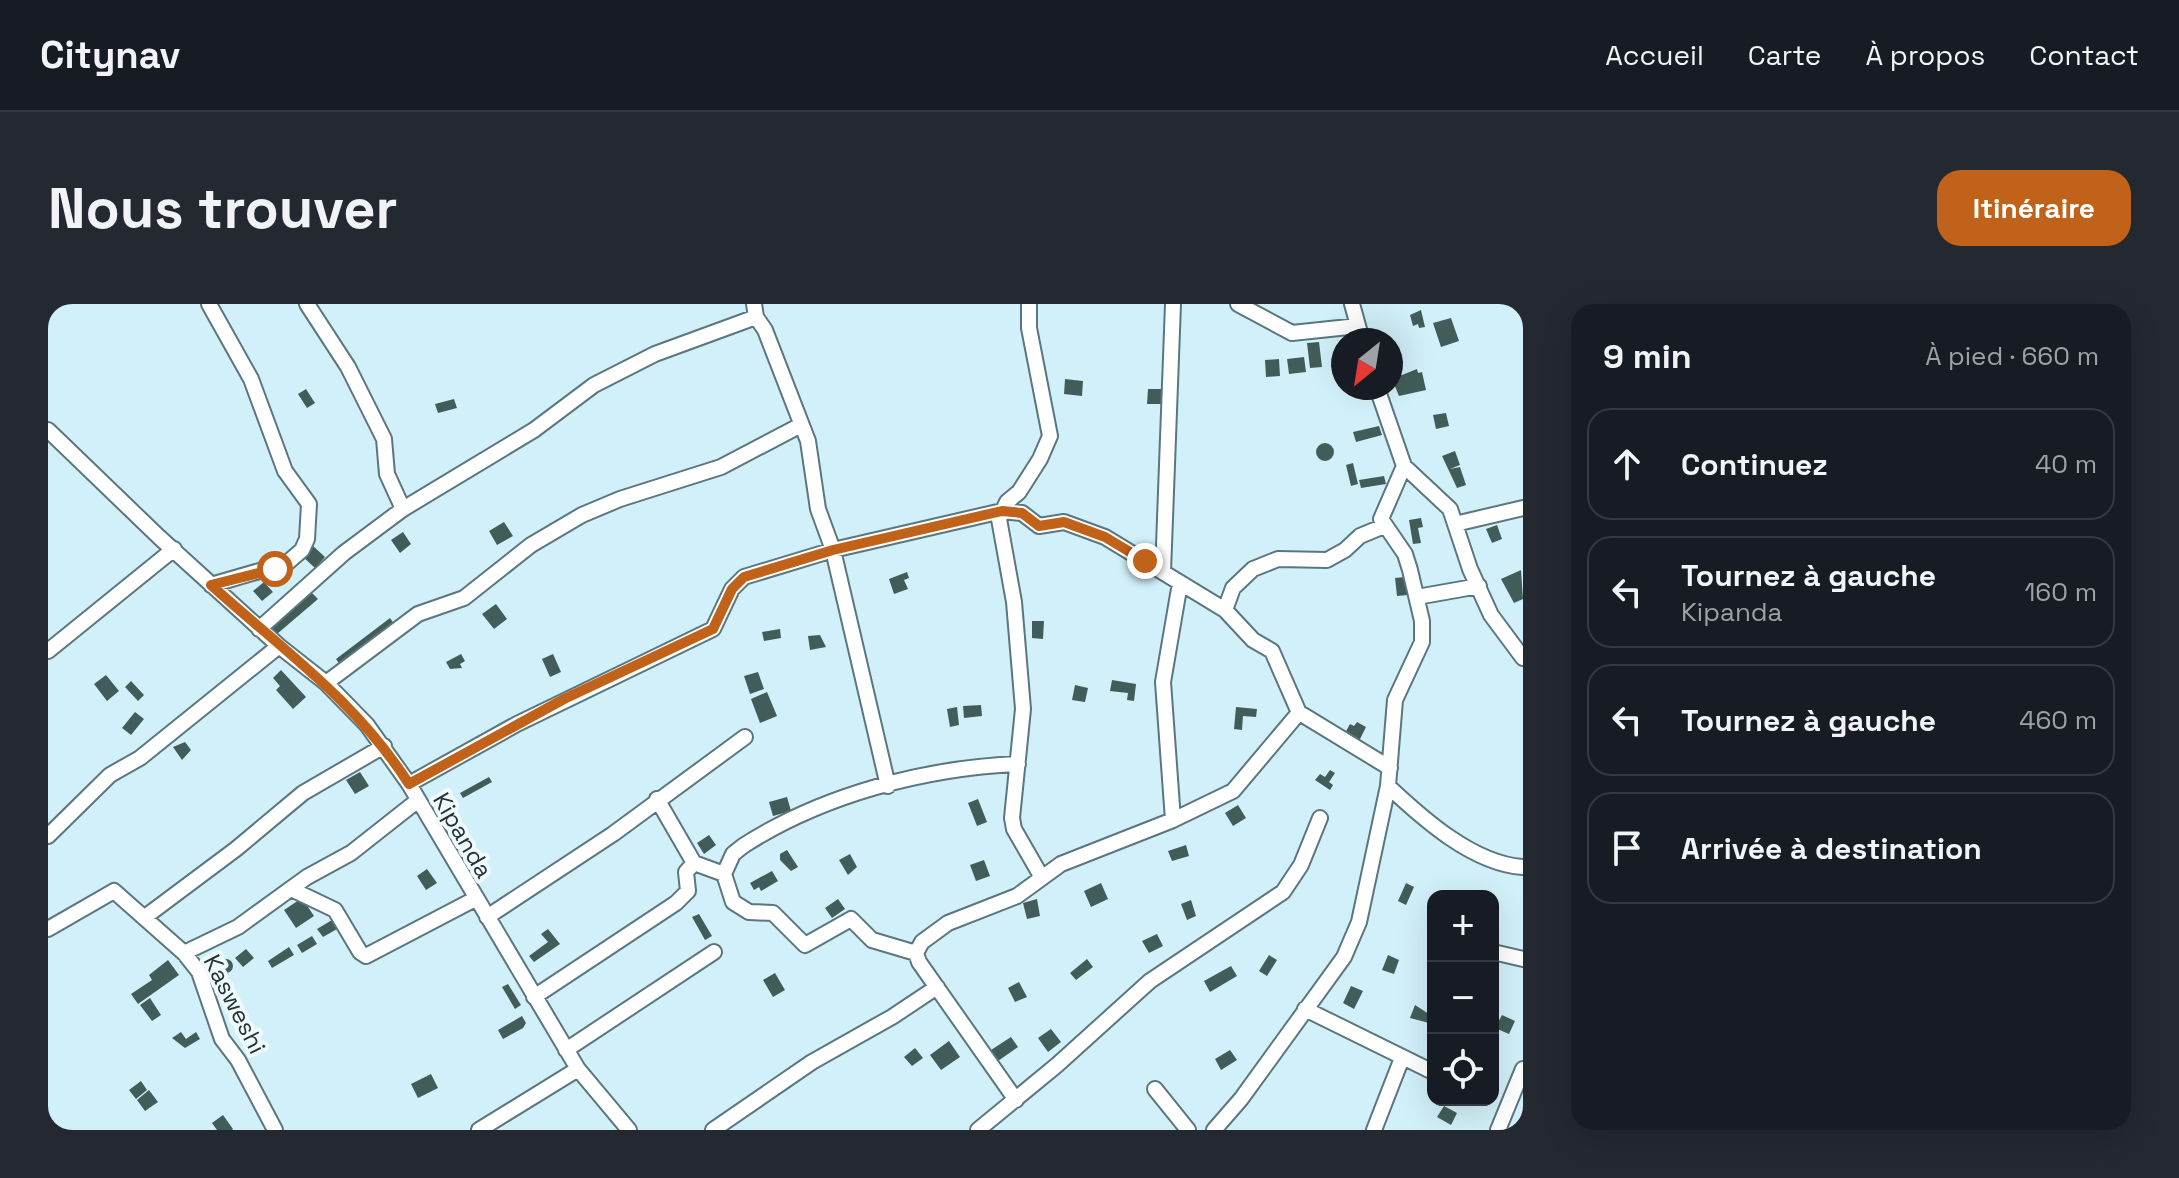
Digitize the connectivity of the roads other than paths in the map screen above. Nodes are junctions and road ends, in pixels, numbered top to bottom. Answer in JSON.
{"nodes":[{"id":1,"x":209,"y":304,"type":"edge"},
{"id":2,"x":307,"y":304,"type":"edge"},
{"id":3,"x":1029,"y":304,"type":"edge"},
{"id":4,"x":1173,"y":304,"type":"edge"},
{"id":5,"x":1238,"y":304,"type":"edge"},
{"id":6,"x":1352,"y":304,"type":"edge"},
{"id":7,"x":755,"y":310,"type":"edge"},
{"id":8,"x":1359,"y":328,"type":"edge"},
{"id":9,"x":1331,"y":333,"type":"edge"},
{"id":10,"x":1381,"y":400,"type":"edge"},
{"id":11,"x":801,"y":425,"type":"junction"},
{"id":12,"x":48,"y":430,"type":"edge"},
{"id":13,"x":1404,"y":466,"type":"junction"},
{"id":14,"x":1523,"y":508,"type":"edge"},
{"id":15,"x":403,"y":509,"type":"junction"},
{"id":16,"x":1002,"y":511,"type":"junction"},
{"id":17,"x":1455,"y":524,"type":"junction"},
{"id":18,"x":1384,"y":526,"type":"junction"},
{"id":19,"x":174,"y":549,"type":"junction"},
{"id":20,"x":833,"y":550,"type":"junction"},
{"id":21,"x":1163,"y":572,"type":"junction"},
{"id":22,"x":1180,"y":583,"type":"junction"},
{"id":23,"x":211,"y":585,"type":"junction"},
{"id":24,"x":1479,"y":586,"type":"junction"},
{"id":25,"x":1417,"y":597,"type":"junction"},
{"id":26,"x":1225,"y":610,"type":"junction"},
{"id":27,"x":259,"y":629,"type":"junction"},
{"id":28,"x":279,"y":646,"type":"junction"},
{"id":29,"x":48,"y":651,"type":"edge"},
{"id":30,"x":1523,"y":658,"type":"edge"},
{"id":31,"x":326,"y":683,"type":"junction"},
{"id":32,"x":1300,"y":715,"type":"junction"},
{"id":33,"x":745,"y":737,"type":"dead end"},
{"id":34,"x":384,"y":746,"type":"junction"},
{"id":35,"x":1018,"y":764,"type":"junction"},
{"id":36,"x":1390,"y":768,"type":"junction"},
{"id":37,"x":409,"y":784,"type":"junction"},
{"id":38,"x":888,"y":786,"type":"junction"},
{"id":39,"x":1388,"y":786,"type":"junction"},
{"id":40,"x":657,"y":799,"type":"junction"},
{"id":41,"x":417,"y":801,"type":"junction"},
{"id":42,"x":1320,"y":818,"type":"dead end"},
{"id":43,"x":1173,"y":820,"type":"junction"},
{"id":44,"x":48,"y":836,"type":"edge"},
{"id":45,"x":694,"y":863,"type":"junction"},
{"id":46,"x":1523,"y":867,"type":"edge"},
{"id":47,"x":724,"y":874,"type":"junction"},
{"id":48,"x":1041,"y":876,"type":"junction"},
{"id":49,"x":291,"y":889,"type":"junction"},
{"id":50,"x":475,"y":899,"type":"junction"},
{"id":51,"x":145,"y":917,"type":"junction"},
{"id":52,"x":487,"y":917,"type":"junction"},
{"id":53,"x":51,"y":920,"type":"edge"},
{"id":54,"x":714,"y":952,"type":"dead end"},
{"id":55,"x":184,"y":953,"type":"junction"},
{"id":56,"x":916,"y":953,"type":"junction"},
{"id":57,"x":1499,"y":953,"type":"edge"},
{"id":58,"x":1523,"y":959,"type":"edge"},
{"id":59,"x":937,"y":987,"type":"junction"},
{"id":60,"x":534,"y":997,"type":"junction"},
{"id":61,"x":1305,"y":1009,"type":"junction"},
{"id":62,"x":566,"y":1050,"type":"junction"},
{"id":63,"x":1402,"y":1058,"type":"junction"},
{"id":64,"x":578,"y":1069,"type":"junction"},
{"id":65,"x":1427,"y":1069,"type":"edge"},
{"id":66,"x":1523,"y":1069,"type":"edge"},
{"id":67,"x":1155,"y":1089,"type":"dead end"},
{"id":68,"x":1016,"y":1100,"type":"junction"},
{"id":69,"x":1499,"y":1103,"type":"edge"},
{"id":70,"x":1499,"y":1106,"type":"edge"},
{"id":71,"x":275,"y":1130,"type":"edge"},
{"id":72,"x":479,"y":1130,"type":"edge"},
{"id":73,"x":629,"y":1130,"type":"edge"},
{"id":74,"x":713,"y":1130,"type":"edge"},
{"id":75,"x":978,"y":1130,"type":"edge"},
{"id":76,"x":1188,"y":1130,"type":"edge"},
{"id":77,"x":1214,"y":1130,"type":"edge"},
{"id":78,"x":1374,"y":1130,"type":"edge"},
{"id":79,"x":1498,"y":1130,"type":"edge"}],
"edges":[{"from":1,"to":23,"type":"street"},
{"from":2,"to":15,"type":"street"},
{"from":3,"to":16,"type":"street"},
{"from":4,"to":21,"type":"street"},
{"from":5,"to":9,"type":"street"},
{"from":6,"to":8,"type":"street"},
{"from":7,"to":11,"type":"street"},
{"from":7,"to":15,"type":"street"},
{"from":10,"to":13,"type":"street"},
{"from":11,"to":20,"type":"street"},
{"from":11,"to":31,"type":"street"},
{"from":12,"to":19,"type":"street","name":"Kipanda"},
{"from":13,"to":17,"type":"street"},
{"from":13,"to":18,"type":"street"},
{"from":14,"to":17,"type":"street"},
{"from":15,"to":27,"type":"street"},
{"from":16,"to":20,"type":"street"},
{"from":16,"to":21,"type":"street"},
{"from":16,"to":35,"type":"street"},
{"from":17,"to":24,"type":"street"},
{"from":18,"to":25,"type":"street"},
{"from":18,"to":26,"type":"street"},
{"from":19,"to":23,"type":"street","name":"Kipanda"},
{"from":19,"to":29,"type":"street"},
{"from":20,"to":37,"type":"street"},
{"from":20,"to":38,"type":"street"},
{"from":21,"to":22,"type":"street"},
{"from":22,"to":26,"type":"street"},
{"from":22,"to":43,"type":"street"},
{"from":23,"to":27,"type":"street","name":"Kipanda"},
{"from":24,"to":25,"type":"street"},
{"from":24,"to":30,"type":"street"},
{"from":25,"to":36,"type":"street"},
{"from":26,"to":32,"type":"street"},
{"from":27,"to":28,"type":"street","name":"Kipanda"},
{"from":28,"to":31,"type":"street","name":"Kipanda"},
{"from":28,"to":44,"type":"street"},
{"from":31,"to":34,"type":"street","name":"Kipanda"},
{"from":32,"to":36,"type":"street"},
{"from":32,"to":43,"type":"street"},
{"from":33,"to":40,"type":"street"},
{"from":34,"to":37,"type":"street","name":"Kipanda"},
{"from":34,"to":51,"type":"street"},
{"from":35,"to":38,"type":"street"},
{"from":35,"to":48,"type":"street"},
{"from":36,"to":39,"type":"street"},
{"from":37,"to":41,"type":"street","name":"Kipanda"},
{"from":38,"to":47,"type":"street"},
{"from":39,"to":46,"type":"street"},
{"from":39,"to":61,"type":"street"},
{"from":40,"to":45,"type":"street"},
{"from":40,"to":52,"type":"street"},
{"from":41,"to":49,"type":"street"},
{"from":41,"to":50,"type":"street","name":"Kipanda"},
{"from":42,"to":68,"type":"street"},
{"from":43,"to":48,"type":"street"},
{"from":45,"to":47,"type":"street"},
{"from":45,"to":60,"type":"street"},
{"from":47,"to":56,"type":"street"},
{"from":48,"to":56,"type":"street"},
{"from":49,"to":50,"type":"street"},
{"from":49,"to":55,"type":"street"},
{"from":50,"to":52,"type":"street","name":"Kipanda"},
{"from":51,"to":53,"type":"street","name":"Kasweshi"},
{"from":51,"to":55,"type":"street","name":"Kasweshi"},
{"from":52,"to":60,"type":"street","name":"Kipanda"},
{"from":54,"to":62,"type":"street"},
{"from":55,"to":71,"type":"street","name":"Kasweshi"},
{"from":56,"to":59,"type":"street"},
{"from":57,"to":58,"type":"street"},
{"from":59,"to":68,"type":"street"},
{"from":59,"to":74,"type":"street"},
{"from":60,"to":62,"type":"street","name":"Kipanda"},
{"from":61,"to":63,"type":"street"},
{"from":61,"to":77,"type":"street"},
{"from":62,"to":64,"type":"street","name":"Kipanda"},
{"from":63,"to":65,"type":"street"},
{"from":63,"to":78,"type":"street"},
{"from":64,"to":72,"type":"street"},
{"from":64,"to":73,"type":"street","name":"Kipanda"},
{"from":66,"to":69,"type":"street"},
{"from":67,"to":76,"type":"street"},
{"from":68,"to":75,"type":"street"},
{"from":70,"to":79,"type":"street"}]}
